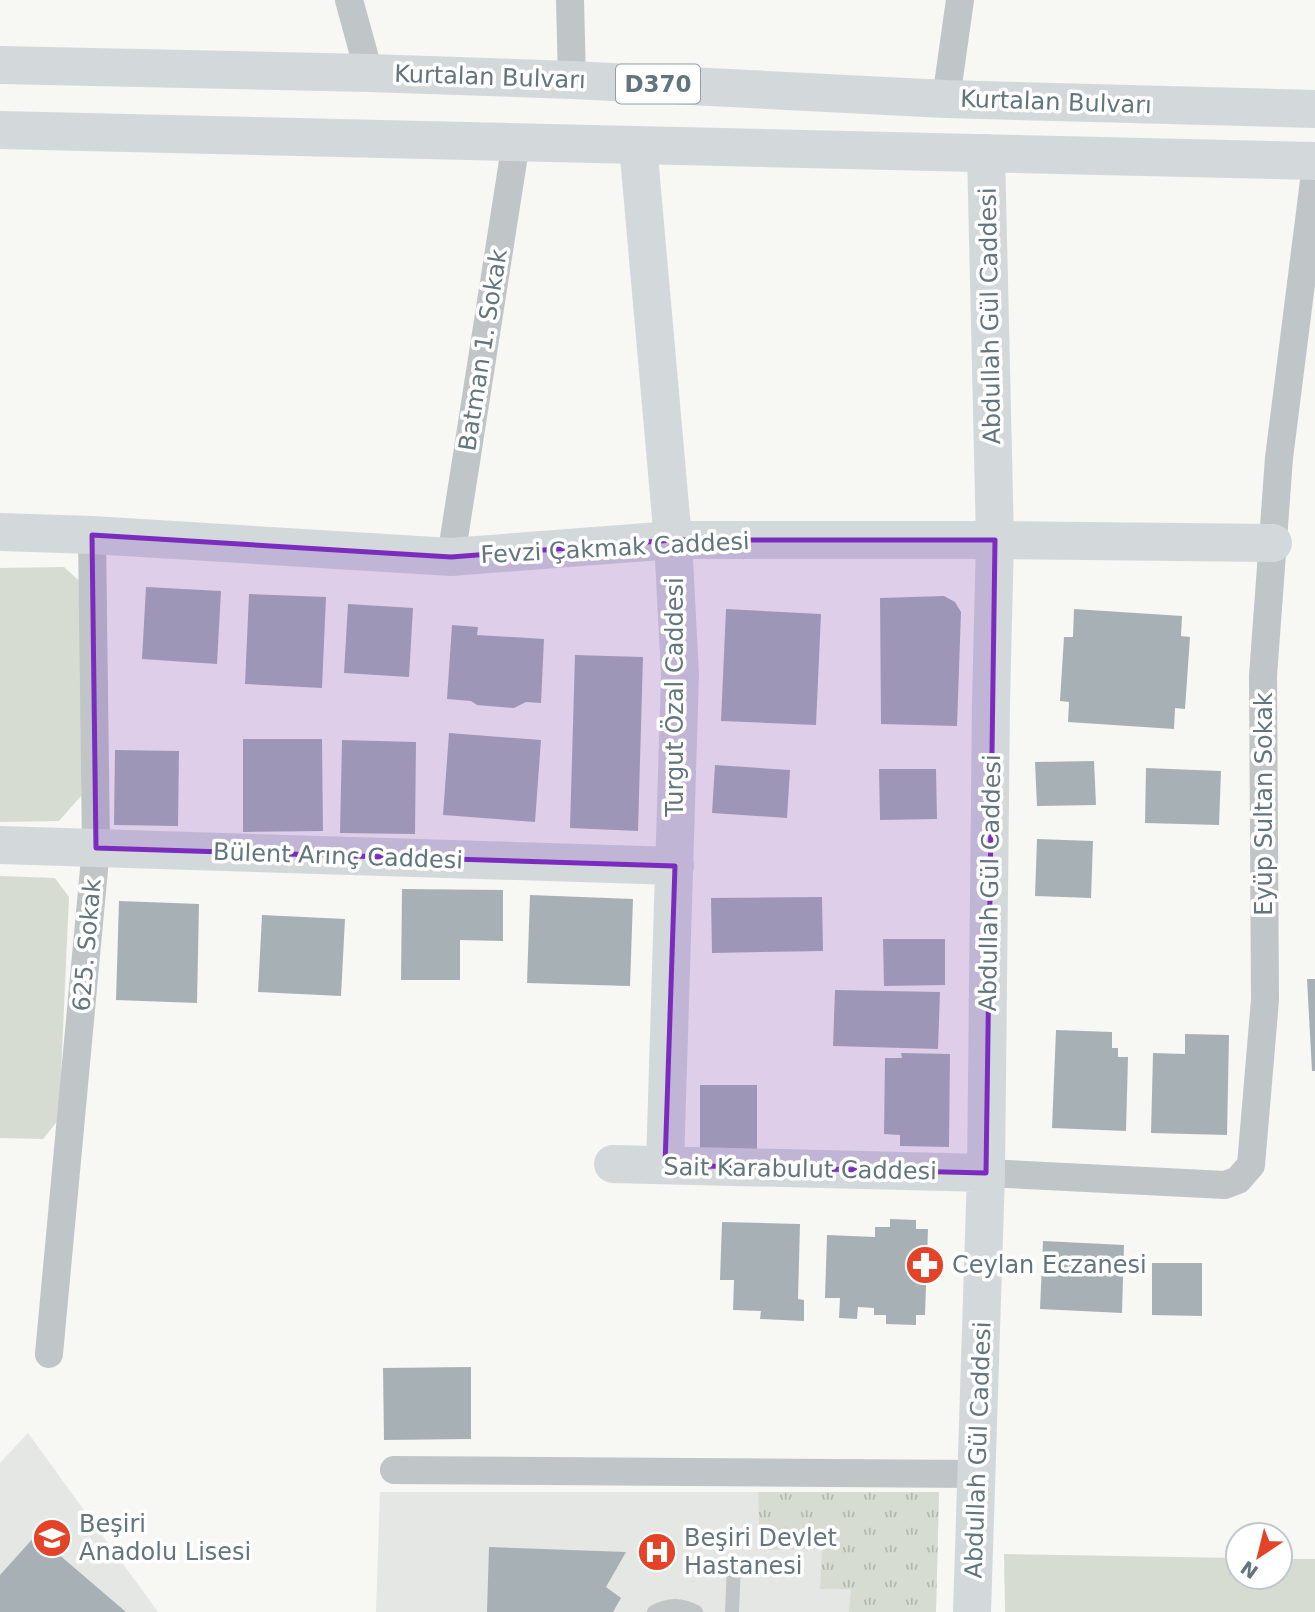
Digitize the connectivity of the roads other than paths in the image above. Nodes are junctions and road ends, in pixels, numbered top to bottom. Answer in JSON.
{"nodes":[{"id":1,"x":349,"y":0,"type":"edge"},
{"id":2,"x":570,"y":0,"type":"edge"},
{"id":3,"x":960,"y":0,"type":"edge"},
{"id":4,"x":0,"y":65,"type":"edge"},
{"id":5,"x":369,"y":73,"type":"junction"},
{"id":6,"x":572,"y":80,"type":"junction"},
{"id":7,"x":946,"y":99,"type":"junction"},
{"id":8,"x":1315,"y":109,"type":"edge"},
{"id":9,"x":0,"y":130,"type":"edge"},
{"id":10,"x":516,"y":142,"type":"junction"},
{"id":11,"x":638,"y":145,"type":"junction"},
{"id":12,"x":986,"y":153,"type":"junction"},
{"id":13,"x":1315,"y":161,"type":"edge"},
{"id":14,"x":1315,"y":173,"type":"edge"},
{"id":15,"x":0,"y":532,"type":"edge"},
{"id":16,"x":92,"y":535,"type":"junction"},
{"id":17,"x":673,"y":540,"type":"junction"},
{"id":18,"x":995,"y":540,"type":"junction"},
{"id":19,"x":1273,"y":543,"type":"junction"},
{"id":20,"x":450,"y":557,"type":"junction"},
{"id":21,"x":0,"y":845,"type":"edge"},
{"id":22,"x":96,"y":849,"type":"junction"},
{"id":23,"x":675,"y":866,"type":"junction"},
{"id":24,"x":613,"y":1164,"type":"dead end"},
{"id":25,"x":665,"y":1165,"type":"junction"},
{"id":26,"x":986,"y":1173,"type":"junction"},
{"id":27,"x":48,"y":1354,"type":"dead end"},
{"id":28,"x":394,"y":1470,"type":"dead end"},
{"id":29,"x":977,"y":1474,"type":"junction"},
{"id":30,"x":734,"y":1564,"type":"dead end"},
{"id":31,"x":654,"y":1612,"type":"edge"},
{"id":32,"x":696,"y":1612,"type":"edge"},
{"id":33,"x":732,"y":1612,"type":"edge"},
{"id":34,"x":972,"y":1612,"type":"edge"}],
"edges":[{"from":1,"to":5,"type":"street"},
{"from":2,"to":6,"type":"street"},
{"from":3,"to":7,"type":"street"},
{"from":4,"to":5,"type":"main road","name":"Kurtalan Bulvarı","number":"D370"},
{"from":5,"to":6,"type":"main road","name":"Kurtalan Bulvarı","number":"D370"},
{"from":6,"to":7,"type":"main road","name":"Kurtalan Bulvarı","number":"D370"},
{"from":7,"to":8,"type":"main road","name":"Kurtalan Bulvarı","number":"D370"},
{"from":9,"to":10,"type":"main road"},
{"from":10,"to":11,"type":"main road"},
{"from":10,"to":20,"type":"street","name":"Batman 1. Sokak"},
{"from":11,"to":12,"type":"main road"},
{"from":11,"to":17,"type":"main road","name":"Turgut Özal Caddesi"},
{"from":12,"to":13,"type":"main road"},
{"from":12,"to":18,"type":"main road","name":"Abdullah Gül Caddesi"},
{"from":14,"to":19,"type":"street","name":"Eyüp Sultan Sokak"},
{"from":15,"to":16,"type":"main road","name":"Fevzi Çakmak Caddesi"},
{"from":16,"to":20,"type":"main road","name":"Fevzi Çakmak Caddesi"},
{"from":16,"to":22,"type":"street","name":"625. Sokak"},
{"from":17,"to":18,"type":"main road","name":"Fevzi Çakmak Caddesi"},
{"from":17,"to":20,"type":"main road","name":"Fevzi Çakmak Caddesi"},
{"from":17,"to":23,"type":"main road","name":"Turgut Özal Caddesi"},
{"from":18,"to":19,"type":"main road","name":"Fevzi Çakmak Caddesi"},
{"from":18,"to":26,"type":"main road","name":"Abdullah Gül Caddesi"},
{"from":19,"to":26,"type":"street","name":"Eyüp Sultan Sokak"},
{"from":21,"to":22,"type":"main road","name":"Bülent Arınç Caddesi"},
{"from":22,"to":23,"type":"main road","name":"Bülent Arınç Caddesi"},
{"from":22,"to":27,"type":"street","name":"625. Sokak"},
{"from":23,"to":25,"type":"main road","name":"Turgut Özal Caddesi"},
{"from":24,"to":25,"type":"main road","name":"Sait Karabulut Caddesi"},
{"from":25,"to":26,"type":"main road","name":"Sait Karabulut Caddesi"},
{"from":26,"to":29,"type":"main road","name":"Abdullah Gül Caddesi"},
{"from":28,"to":29,"type":"street"},
{"from":29,"to":34,"type":"main road","name":"Abdullah Gül Caddesi"},
{"from":30,"to":33,"type":"lane"},
{"from":31,"to":32,"type":"lane"}]}
